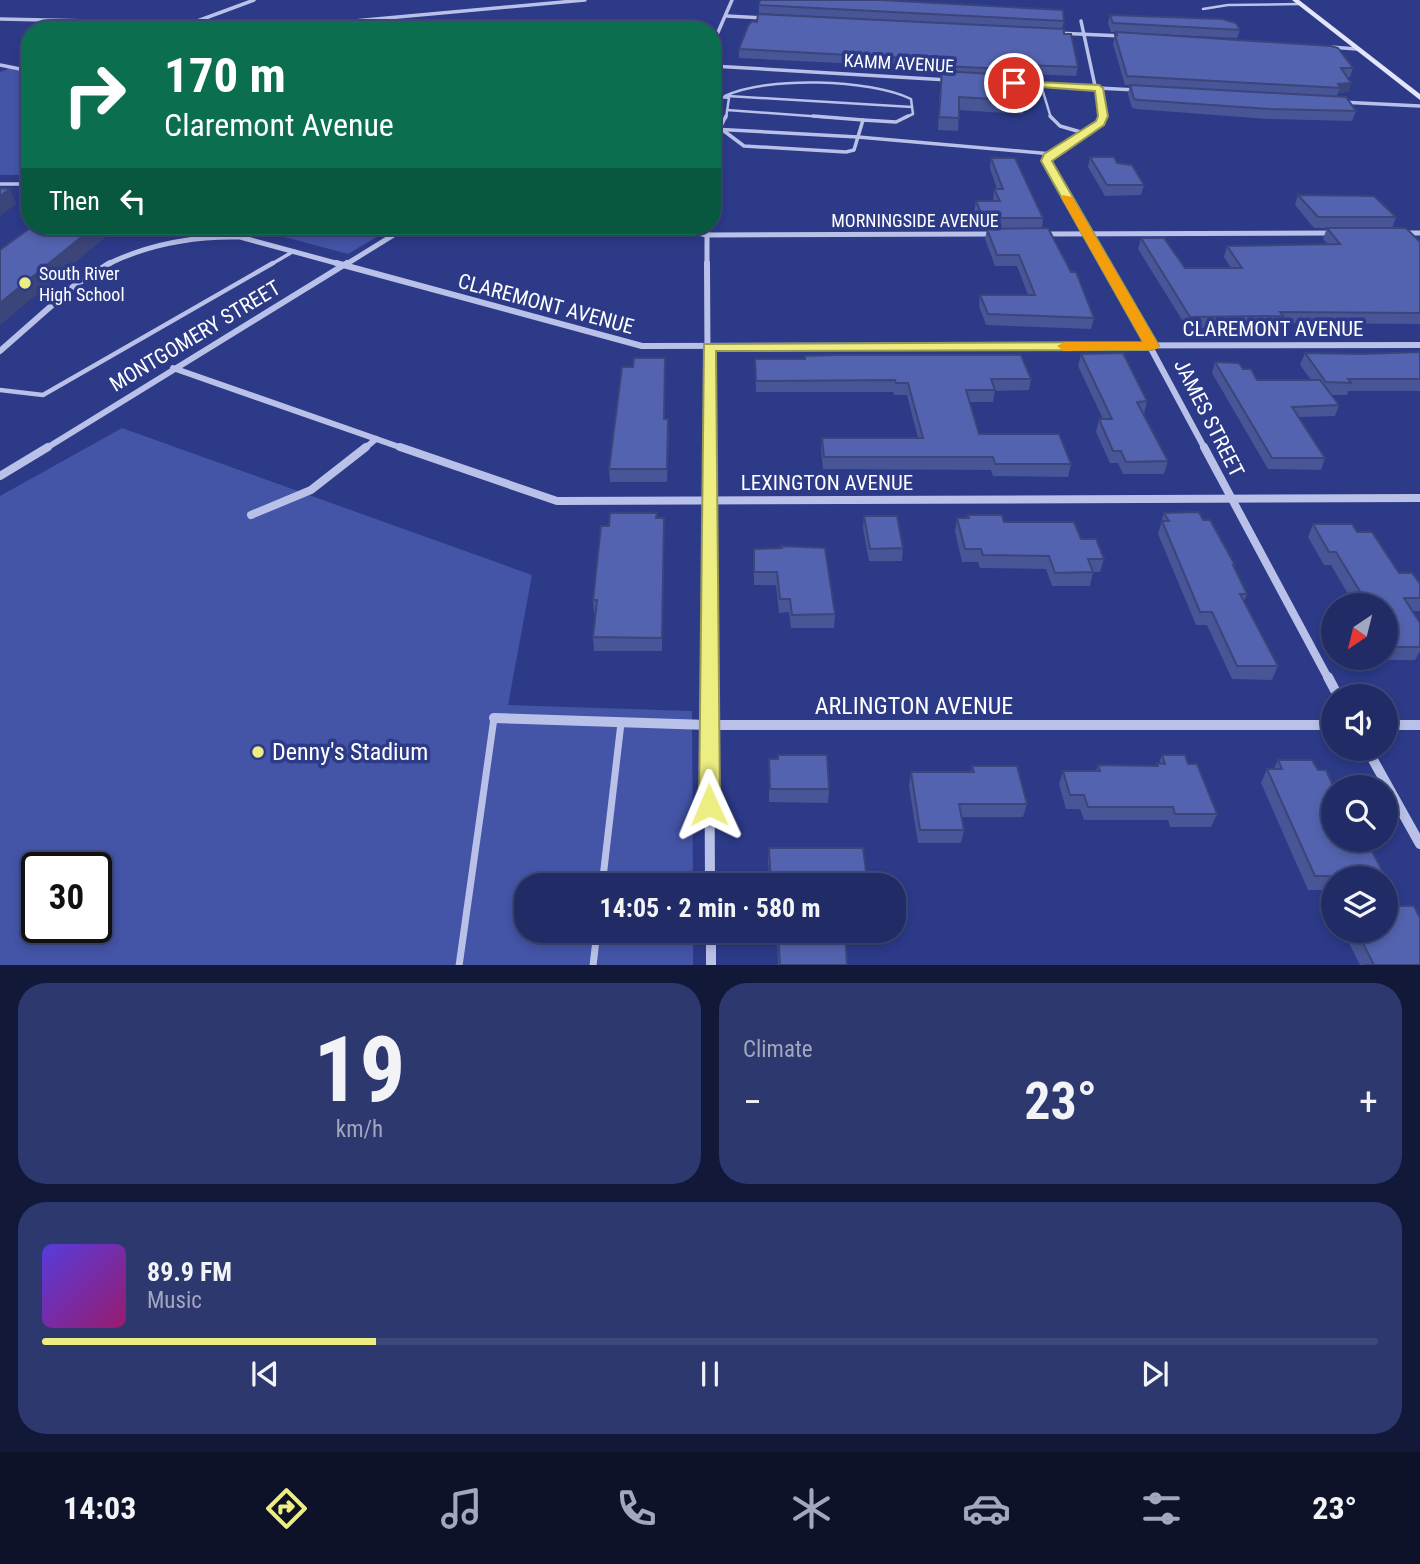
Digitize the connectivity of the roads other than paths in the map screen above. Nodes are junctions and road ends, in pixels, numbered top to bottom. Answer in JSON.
{"nodes":[{"id":1,"x":254,"y":0,"type":"edge"},
{"id":2,"x":485,"y":0,"type":"edge"},
{"id":3,"x":586,"y":0,"type":"edge"},
{"id":4,"x":732,"y":0,"type":"edge"},
{"id":5,"x":1298,"y":2,"type":"edge"},
{"id":6,"x":490,"y":9,"type":"junction"},
{"id":7,"x":1203,"y":9,"type":"dead end"},
{"id":8,"x":726,"y":16,"type":"junction"},
{"id":9,"x":768,"y":18,"type":"edge"},
{"id":10,"x":0,"y":19,"type":"edge"},
{"id":11,"x":1081,"y":20,"type":"dead end"},
{"id":12,"x":95,"y":21,"type":"edge"},
{"id":13,"x":196,"y":21,"type":"edge"},
{"id":14,"x":354,"y":21,"type":"edge"},
{"id":15,"x":721,"y":27,"type":"edge"},
{"id":16,"x":1056,"y":33,"type":"edge"},
{"id":17,"x":1084,"y":34,"type":"junction"},
{"id":18,"x":1125,"y":37,"type":"edge"},
{"id":19,"x":1330,"y":47,"type":"edge"},
{"id":20,"x":1357,"y":48,"type":"junction"},
{"id":21,"x":0,"y":65,"type":"edge"},
{"id":22,"x":721,"y":67,"type":"edge"},
{"id":23,"x":21,"y":69,"type":"edge"},
{"id":24,"x":959,"y":80,"type":"edge"},
{"id":25,"x":1014,"y":83,"type":"edge"},
{"id":26,"x":1041,"y":85,"type":"junction"},
{"id":27,"x":1099,"y":88,"type":"junction"},
{"id":28,"x":1141,"y":91,"type":"edge"},
{"id":29,"x":721,"y":96,"type":"edge"},
{"id":30,"x":725,"y":96,"type":"junction"},
{"id":31,"x":1420,"y":98,"type":"edge"},
{"id":32,"x":1336,"y":102,"type":"edge"},
{"id":33,"x":1420,"y":106,"type":"edge"},
{"id":34,"x":912,"y":107,"type":"junction"},
{"id":35,"x":727,"y":110,"type":"junction"},
{"id":36,"x":863,"y":120,"type":"junction"},
{"id":37,"x":721,"y":125,"type":"edge"},
{"id":38,"x":721,"y":128,"type":"edge"},
{"id":39,"x":721,"y":129,"type":"edge"},
{"id":40,"x":1084,"y":133,"type":"junction"},
{"id":41,"x":858,"y":137,"type":"junction"},
{"id":42,"x":1052,"y":154,"type":"junction"},
{"id":43,"x":0,"y":184,"type":"edge"},
{"id":44,"x":21,"y":184,"type":"edge"},
{"id":45,"x":1338,"y":233,"type":"edge"},
{"id":46,"x":1392,"y":233,"type":"edge"},
{"id":47,"x":1420,"y":233,"type":"edge"},
{"id":48,"x":994,"y":234,"type":"edge"},
{"id":49,"x":1035,"y":234,"type":"edge"},
{"id":50,"x":1090,"y":234,"type":"junction"},
{"id":51,"x":394,"y":235,"type":"edge"},
{"id":52,"x":707,"y":235,"type":"edge"},
{"id":53,"x":721,"y":235,"type":"edge"},
{"id":54,"x":209,"y":237,"type":"joint"},
{"id":55,"x":294,"y":251,"type":"junction"},
{"id":56,"x":346,"y":266,"type":"junction"},
{"id":57,"x":1420,"y":345,"type":"edge"},
{"id":58,"x":1152,"y":346,"type":"junction"},
{"id":59,"x":709,"y":347,"type":"junction"},
{"id":60,"x":0,"y":351,"type":"edge"},
{"id":61,"x":173,"y":368,"type":"junction"},
{"id":62,"x":0,"y":390,"type":"edge"},
{"id":63,"x":376,"y":439,"type":"junction"},
{"id":64,"x":0,"y":476,"type":"edge"},
{"id":65,"x":1420,"y":498,"type":"edge"},
{"id":66,"x":1231,"y":499,"type":"junction"},
{"id":67,"x":709,"y":500,"type":"junction"},
{"id":68,"x":251,"y":515,"type":"dead end"},
{"id":69,"x":1331,"y":684,"type":"edge"},
{"id":70,"x":494,"y":719,"type":"joint"},
{"id":71,"x":621,"y":723,"type":"junction"},
{"id":72,"x":1420,"y":724,"type":"edge"},
{"id":73,"x":708,"y":725,"type":"junction"},
{"id":74,"x":1321,"y":725,"type":"edge"},
{"id":75,"x":1398,"y":725,"type":"edge"},
{"id":76,"x":1374,"y":761,"type":"edge"},
{"id":77,"x":1420,"y":844,"type":"edge"},
{"id":78,"x":604,"y":873,"type":"edge"},
{"id":79,"x":710,"y":873,"type":"edge"},
{"id":80,"x":596,"y":943,"type":"edge"},
{"id":81,"x":711,"y":943,"type":"edge"},
{"id":82,"x":459,"y":965,"type":"edge"},
{"id":83,"x":593,"y":965,"type":"edge"},
{"id":84,"x":711,"y":965,"type":"edge"}],
"edges":[{"from":1,"to":13,"type":"street"},
{"from":2,"to":6,"type":"street"},
{"from":3,"to":6,"type":"street"},
{"from":4,"to":8,"type":"street"},
{"from":5,"to":7,"type":"lane"},
{"from":5,"to":20,"type":"street"},
{"from":6,"to":14,"type":"street"},
{"from":8,"to":9,"type":"street"},
{"from":8,"to":15,"type":"street"},
{"from":10,"to":12,"type":"street"},
{"from":11,"to":17,"type":"street"},
{"from":16,"to":17,"type":"street"},
{"from":17,"to":18,"type":"street"},
{"from":17,"to":27,"type":"street"},
{"from":19,"to":20,"type":"street"},
{"from":20,"to":31,"type":"street"},
{"from":21,"to":23,"type":"street"},
{"from":22,"to":24,"type":"street","name":"KAMM AVENUE"},
{"from":25,"to":26,"type":"street"},
{"from":26,"to":27,"type":"street"},
{"from":26,"to":40,"type":"lane"},
{"from":27,"to":28,"type":"street"},
{"from":27,"to":40,"type":"street"},
{"from":29,"to":30,"type":"lane"},
{"from":30,"to":34,"type":"lane"},
{"from":30,"to":34,"type":"lane"},
{"from":30,"to":35,"type":"lane"},
{"from":32,"to":33,"type":"street"},
{"from":34,"to":36,"type":"lane"},
{"from":35,"to":36,"type":"lane"},
{"from":35,"to":37,"type":"lane"},
{"from":36,"to":41,"type":"lane"},
{"from":38,"to":41,"type":"lane"},
{"from":39,"to":41,"type":"lane"},
{"from":40,"to":42,"type":"street"},
{"from":41,"to":42,"type":"lane"},
{"from":42,"to":50,"type":"street","name":"JAMES STREET"},
{"from":43,"to":44,"type":"lane"},
{"from":45,"to":50,"type":"street"},
{"from":46,"to":47,"type":"street"},
{"from":48,"to":53,"type":"street","name":"MORNINGSIDE AVENUE"},
{"from":49,"to":50,"type":"street"},
{"from":50,"to":58,"type":"street","name":"JAMES STREET"},
{"from":51,"to":56,"type":"street","name":"MONTGOMERY STREET"},
{"from":52,"to":59,"type":"street"},
{"from":54,"to":55,"type":"street","name":"CLAREMONT AVENUE"},
{"from":54,"to":60,"type":"street","name":"CLAREMONT AVENUE"},
{"from":55,"to":56,"type":"street","name":"CLAREMONT AVENUE"},
{"from":55,"to":62,"type":"lane"},
{"from":56,"to":59,"type":"street","name":"CLAREMONT AVENUE"},
{"from":56,"to":61,"type":"street","name":"MONTGOMERY STREET"},
{"from":57,"to":58,"type":"street","name":"CLAREMONT AVENUE"},
{"from":58,"to":59,"type":"street","name":"CLAREMONT AVENUE"},
{"from":58,"to":66,"type":"street","name":"JAMES STREET"},
{"from":59,"to":67,"type":"street"},
{"from":61,"to":63,"type":"street","name":"LEXINGTON AVENUE"},
{"from":61,"to":64,"type":"street","name":"MONTGOMERY STREET"},
{"from":63,"to":67,"type":"street","name":"LEXINGTON AVENUE"},
{"from":63,"to":68,"type":"street"},
{"from":65,"to":66,"type":"street","name":"LEXINGTON AVENUE"},
{"from":66,"to":67,"type":"street","name":"LEXINGTON AVENUE"},
{"from":66,"to":69,"type":"street","name":"JAMES STREET"},
{"from":67,"to":73,"type":"street"},
{"from":70,"to":71,"type":"street","name":"ARLINGTON AVENUE"},
{"from":70,"to":82,"type":"lane"},
{"from":71,"to":73,"type":"street","name":"ARLINGTON AVENUE"},
{"from":71,"to":78,"type":"lane"},
{"from":72,"to":75,"type":"street"},
{"from":73,"to":74,"type":"street","name":"ARLINGTON AVENUE"},
{"from":73,"to":79,"type":"street"},
{"from":76,"to":77,"type":"street"},
{"from":80,"to":83,"type":"lane"},
{"from":81,"to":84,"type":"street"}]}
